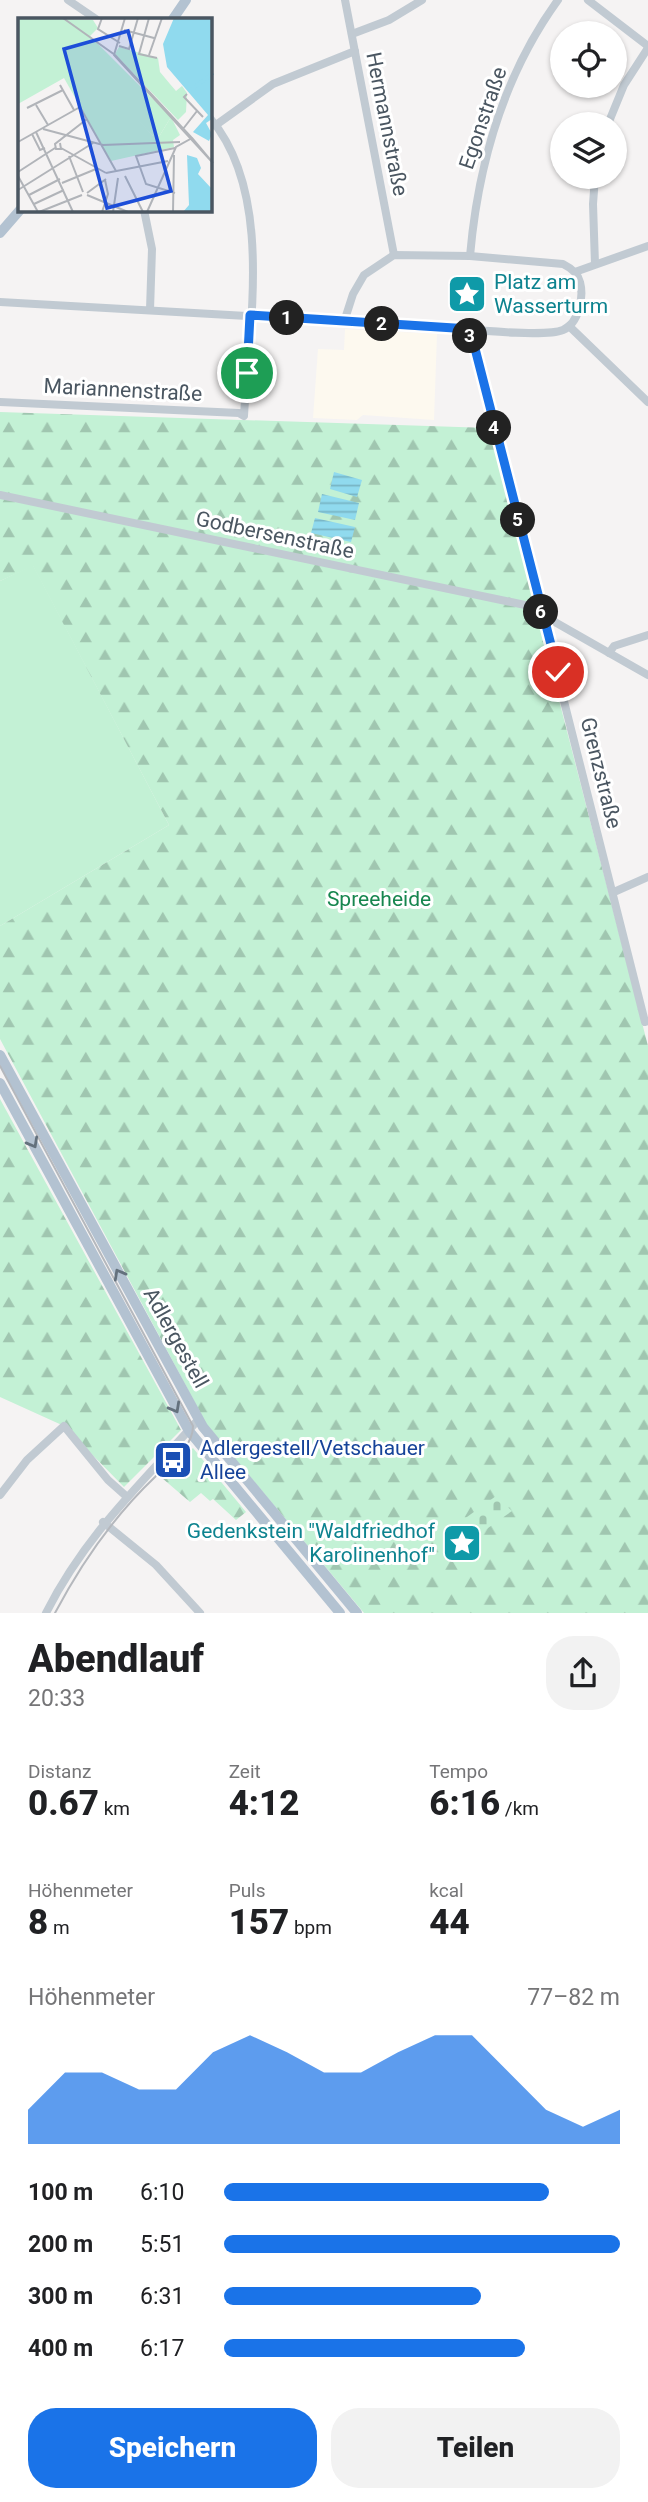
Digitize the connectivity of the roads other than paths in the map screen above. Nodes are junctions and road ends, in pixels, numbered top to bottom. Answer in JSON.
{"nodes":[{"id":1,"x":68,"y":0,"type":"edge"},
{"id":2,"x":186,"y":0,"type":"edge"},
{"id":3,"x":345,"y":0,"type":"edge"},
{"id":4,"x":422,"y":0,"type":"edge"},
{"id":5,"x":558,"y":0,"type":"edge"},
{"id":6,"x":588,"y":0,"type":"edge"},
{"id":7,"x":95,"y":18,"type":"edge"},
{"id":8,"x":174,"y":18,"type":"edge"},
{"id":9,"x":352,"y":34,"type":"junction"},
{"id":10,"x":648,"y":47,"type":"edge"},
{"id":11,"x":355,"y":51,"type":"junction"},
{"id":12,"x":613,"y":112,"type":"edge"},
{"id":13,"x":213,"y":121,"type":"edge"},
{"id":14,"x":594,"y":189,"type":"edge"},
{"id":15,"x":18,"y":212,"type":"edge"},
{"id":16,"x":144,"y":212,"type":"edge"},
{"id":17,"x":0,"y":233,"type":"edge"},
{"id":18,"x":648,"y":246,"type":"edge"},
{"id":19,"x":394,"y":255,"type":"junction"},
{"id":20,"x":470,"y":256,"type":"junction"},
{"id":21,"x":595,"y":264,"type":"junction"},
{"id":22,"x":576,"y":272,"type":"junction"},
{"id":23,"x":0,"y":302,"type":"edge"},
{"id":24,"x":150,"y":310,"type":"junction"},
{"id":25,"x":250,"y":312,"type":"junction"},
{"id":26,"x":344,"y":321,"type":"junction"},
{"id":27,"x":569,"y":326,"type":"junction"},
{"id":28,"x":470,"y":329,"type":"junction"},
{"id":29,"x":646,"y":398,"type":"edge"},
{"id":30,"x":0,"y":402,"type":"edge"},
{"id":31,"x":0,"y":495,"type":"edge"},
{"id":32,"x":542,"y":613,"type":"junction"},
{"id":33,"x":648,"y":635,"type":"edge"},
{"id":34,"x":610,"y":653,"type":"junction"},
{"id":35,"x":648,"y":675,"type":"edge"},
{"id":36,"x":648,"y":877,"type":"edge"},
{"id":37,"x":614,"y":892,"type":"junction"},
{"id":38,"x":647,"y":1022,"type":"edge"},
{"id":39,"x":0,"y":1055,"type":"edge"},
{"id":40,"x":0,"y":1083,"type":"edge"},
{"id":41,"x":198,"y":1420,"type":"junction"},
{"id":42,"x":189,"y":1432,"type":"junction"},
{"id":43,"x":0,"y":1495,"type":"edge"},
{"id":44,"x":126,"y":1496,"type":"junction"},
{"id":45,"x":103,"y":1522,"type":"junction"},
{"id":46,"x":342,"y":1594,"type":"junction"},
{"id":47,"x":331,"y":1603,"type":"junction"},
{"id":48,"x":46,"y":1613,"type":"edge"},
{"id":49,"x":200,"y":1613,"type":"edge"},
{"id":50,"x":340,"y":1613,"type":"edge"},
{"id":51,"x":357,"y":1613,"type":"edge"}],
"edges":[{"from":1,"to":7,"type":"street"},
{"from":2,"to":8,"type":"main road"},
{"from":3,"to":9,"type":"street","name":"Hermannstraße"},
{"from":4,"to":9,"type":"street"},
{"from":5,"to":20,"type":"street","name":"Egonstraße"},
{"from":6,"to":10,"type":"street"},
{"from":9,"to":11,"type":"street","name":"Hermannstraße"},
{"from":10,"to":12,"type":"street"},
{"from":11,"to":13,"type":"street"},
{"from":11,"to":19,"type":"street","name":"Hermannstraße"},
{"from":13,"to":25,"type":"street"},
{"from":14,"to":21,"type":"street"},
{"from":15,"to":17,"type":"main road"},
{"from":16,"to":24,"type":"street"},
{"from":18,"to":21,"type":"street"},
{"from":19,"to":20,"type":"street"},
{"from":19,"to":26,"type":"street"},
{"from":20,"to":22,"type":"street"},
{"from":21,"to":22,"type":"street"},
{"from":22,"to":27,"type":"street"},
{"from":23,"to":24,"type":"street"},
{"from":24,"to":25,"type":"street"},
{"from":25,"to":26,"type":"street"},
{"from":25,"to":30,"type":"street","name":"Mariannenstraße"},
{"from":26,"to":28,"type":"street"},
{"from":27,"to":28,"type":"street"},
{"from":27,"to":29,"type":"street"},
{"from":28,"to":32,"type":"street","name":"Grenzstraße"},
{"from":31,"to":32,"type":"street","name":"Godbersenstraße"},
{"from":32,"to":34,"type":"street","name":"Godbersenstraße"},
{"from":32,"to":37,"type":"street","name":"Grenzstraße"},
{"from":33,"to":34,"type":"street"},
{"from":34,"to":35,"type":"street","name":"Godbersenstraße"},
{"from":36,"to":37,"type":"street"},
{"from":37,"to":38,"type":"street","name":"Grenzstraße"},
{"from":41,"to":39,"type":"main road","name":"Adlergestell","one_way":true},
{"from":40,"to":42,"type":"main road","name":"Adlergestell","one_way":true},
{"from":41,"to":42,"type":"street"},
{"from":41,"to":46,"type":"main road","name":"Adlergestell"},
{"from":42,"to":44,"type":"street"},
{"from":42,"to":47,"type":"main road","name":"Adlergestell"},
{"from":43,"to":44,"type":"street"},
{"from":44,"to":45,"type":"street"},
{"from":45,"to":48,"type":"street"},
{"from":45,"to":49,"type":"street"},
{"from":46,"to":47,"type":"main road"},
{"from":46,"to":51,"type":"main road","name":"Adlergestell"},
{"from":47,"to":50,"type":"main road","name":"Adlergestell"}]}
